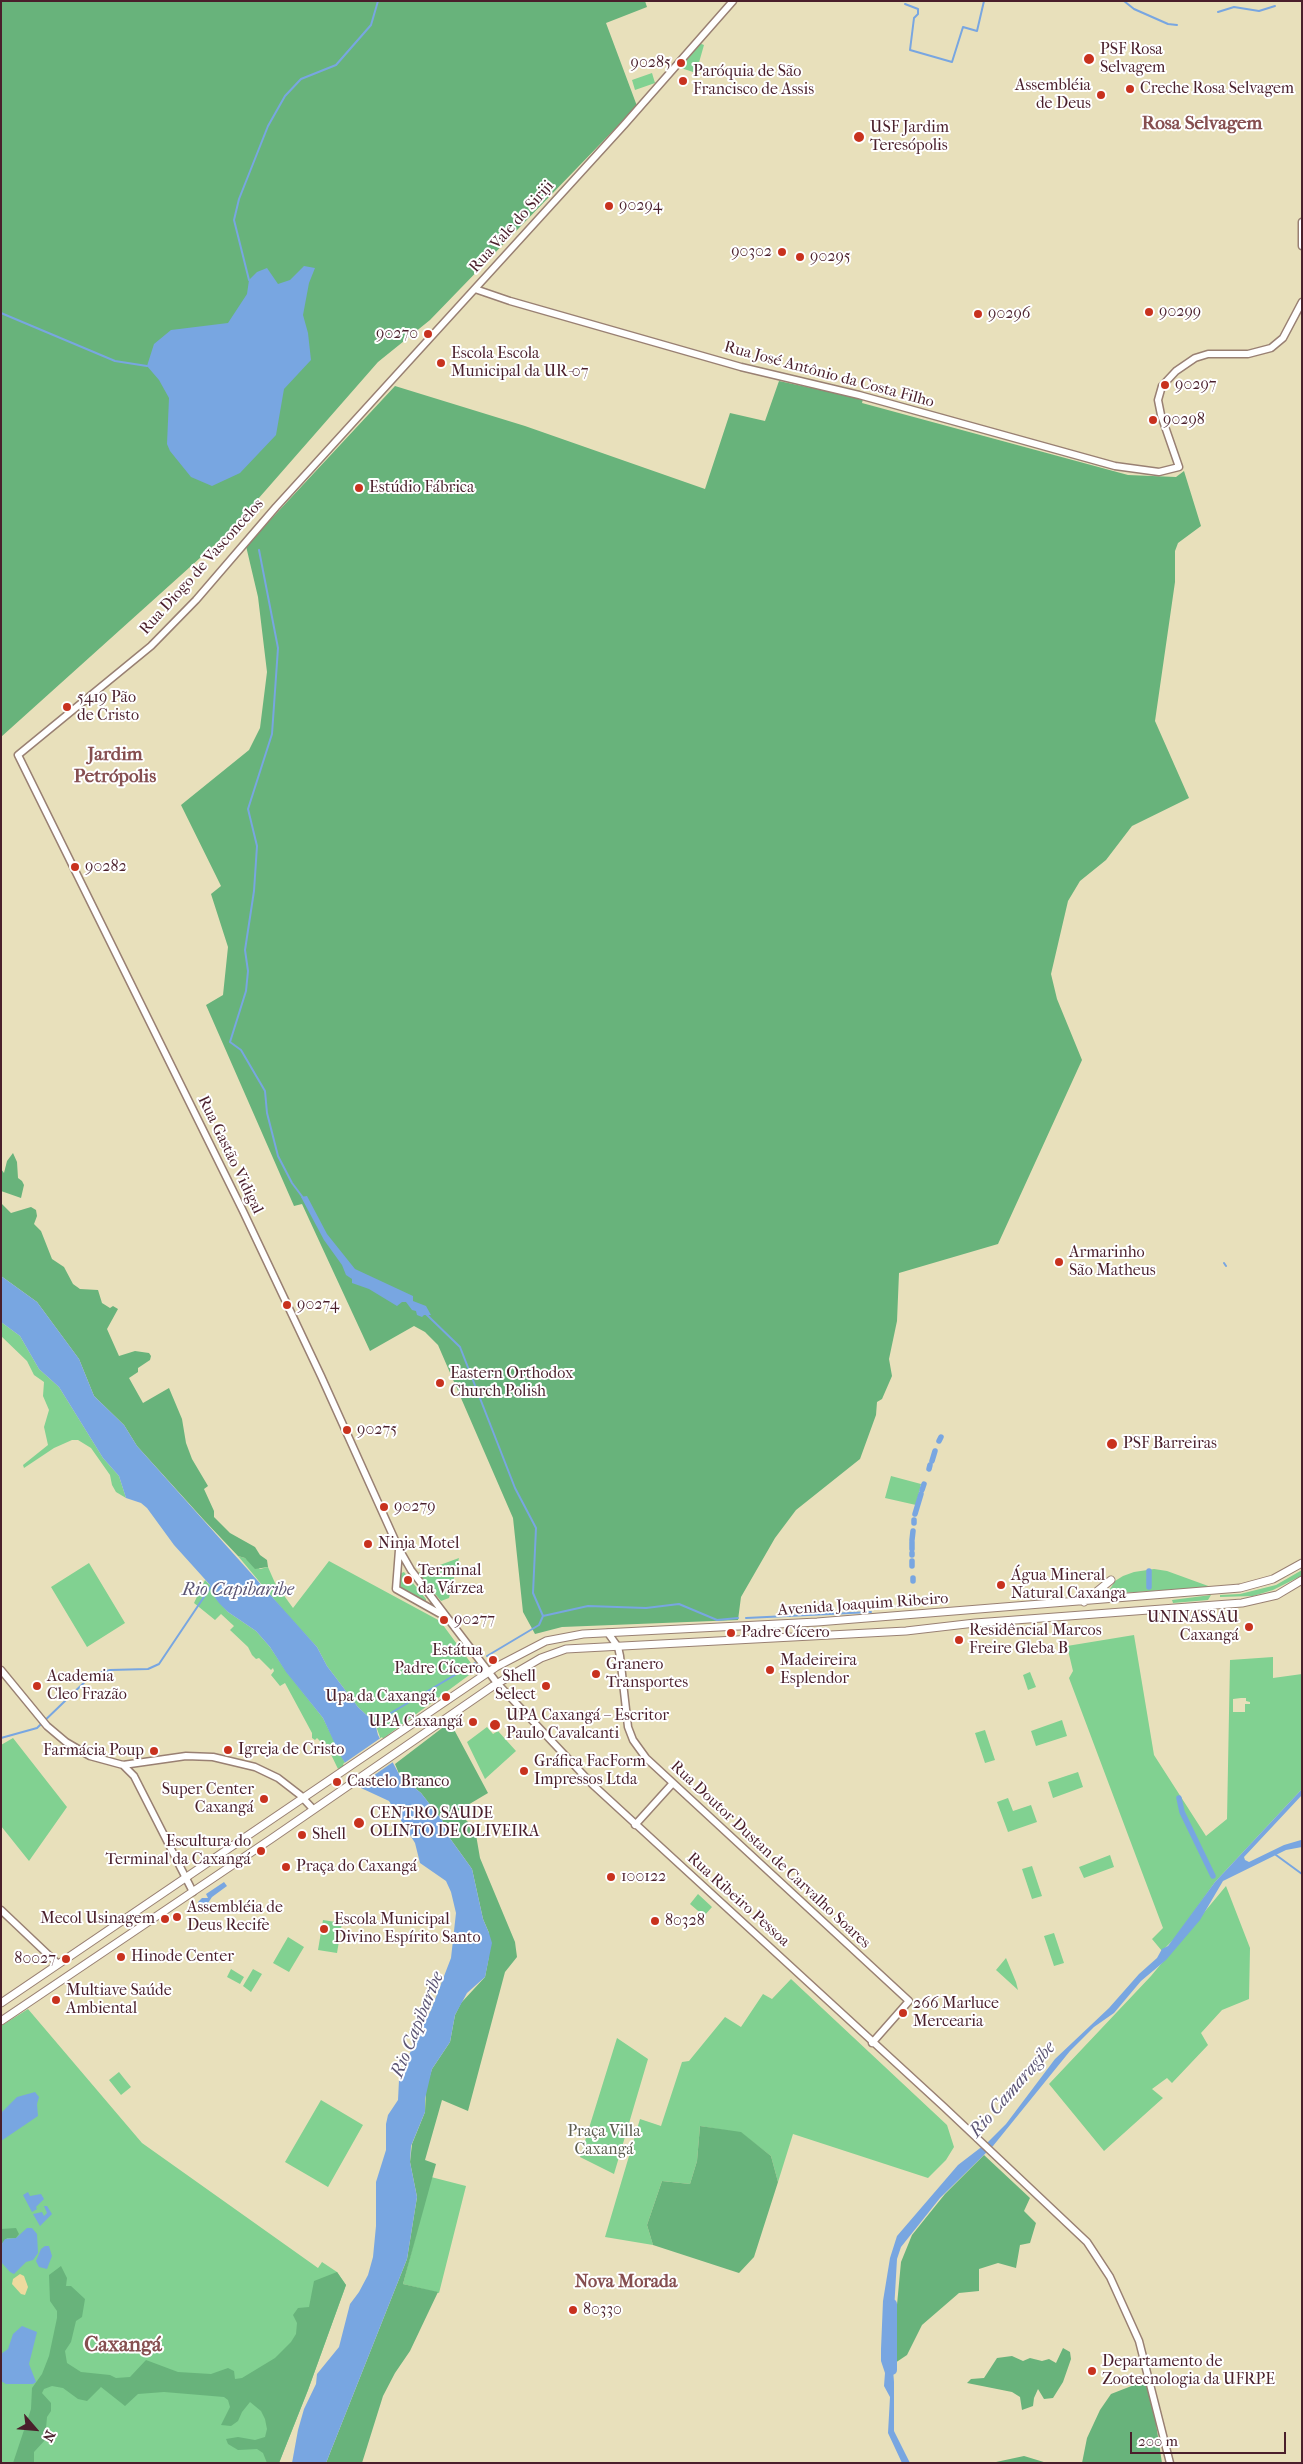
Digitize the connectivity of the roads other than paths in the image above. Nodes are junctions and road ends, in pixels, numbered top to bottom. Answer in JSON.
{"nodes":[{"id":1,"x":733,"y":1,"type":"edge"},
{"id":2,"x":1302,"y":222,"type":"edge"},
{"id":3,"x":1302,"y":246,"type":"edge"},
{"id":4,"x":475,"y":289,"type":"junction"},
{"id":5,"x":1302,"y":302,"type":"edge"},
{"id":6,"x":310,"y":470,"type":"joint"},
{"id":7,"x":18,"y":755,"type":"joint"},
{"id":8,"x":399,"y":1549,"type":"junction"},
{"id":9,"x":1302,"y":1563,"type":"edge"},
{"id":10,"x":411,"y":1570,"type":"junction"},
{"id":11,"x":398,"y":1572,"type":"junction"},
{"id":12,"x":1111,"y":1580,"type":"dead end"},
{"id":13,"x":1302,"y":1580,"type":"edge"},
{"id":14,"x":1084,"y":1602,"type":"junction"},
{"id":15,"x":447,"y":1618,"type":"junction"},
{"id":16,"x":608,"y":1633,"type":"junction"},
{"id":17,"x":618,"y":1647,"type":"junction"},
{"id":18,"x":1,"y":1670,"type":"edge"},
{"id":19,"x":489,"y":1672,"type":"junction"},
{"id":20,"x":497,"y":1683,"type":"junction"},
{"id":21,"x":145,"y":1762,"type":"junction"},
{"id":22,"x":123,"y":1765,"type":"junction"},
{"id":23,"x":134,"y":1776,"type":"junction"},
{"id":24,"x":673,"y":1783,"type":"junction"},
{"id":25,"x":304,"y":1799,"type":"junction"},
{"id":26,"x":313,"y":1809,"type":"junction"},
{"id":27,"x":635,"y":1825,"type":"junction"},
{"id":28,"x":185,"y":1878,"type":"junction"},
{"id":29,"x":193,"y":1892,"type":"junction"},
{"id":30,"x":1,"y":1910,"type":"edge"},
{"id":31,"x":58,"y":1964,"type":"junction"},
{"id":32,"x":1,"y":2003,"type":"edge"},
{"id":33,"x":1,"y":2021,"type":"edge"},
{"id":34,"x":872,"y":2043,"type":"junction"},
{"id":35,"x":1170,"y":2463,"type":"edge"}],
"edges":[{"from":1,"to":4,"type":"street","name":"Rua Vale do Siriji"},
{"from":2,"to":3,"type":"street"},
{"from":4,"to":5,"type":"street","name":"Rua José Antônio da Costa Filho"},
{"from":4,"to":6,"type":"street","name":"Rua Vale do Siriji"},
{"from":6,"to":7,"type":"street","name":"Rua Diogo de Vasconcelos"},
{"from":7,"to":8,"type":"street","name":"Rua Gastão Vidigal"},
{"from":8,"to":10,"type":"street","name":"Rua Gastão Vidigal"},
{"from":8,"to":11,"type":"street"},
{"from":9,"to":14,"type":"main road","name":"Avenida Joaquim Ribeiro"},
{"from":10,"to":11,"type":"street"},
{"from":10,"to":15,"type":"street","name":"Rua Gastão Vidigal"},
{"from":11,"to":15,"type":"street"},
{"from":12,"to":14,"type":"main road"},
{"from":13,"to":17,"type":"main road","name":"Avenida Joaquim Ribeiro"},
{"from":14,"to":16,"type":"main road","name":"Avenida Joaquim Ribeiro"},
{"from":15,"to":19,"type":"street","name":"Rua Gastão Vidigal"},
{"from":16,"to":17,"type":"street","name":"Rua Doutor Dustan de Carvalho Soares"},
{"from":16,"to":19,"type":"main road","name":"Avenida Joaquim Ribeiro"},
{"from":17,"to":20,"type":"main road","name":"Avenida Joaquim Ribeiro"},
{"from":17,"to":24,"type":"street","name":"Rua Doutor Dustan de Carvalho Soares"},
{"from":18,"to":22,"type":"street"},
{"from":19,"to":20,"type":"street","name":"Rua Gastão Vidigal"},
{"from":19,"to":25,"type":"main road","name":"Avenida Joaquim Ribeiro"},
{"from":20,"to":26,"type":"main road","name":"Avenida Joaquim Ribeiro"},
{"from":20,"to":27,"type":"street","name":"Rua Ribeiro Pessoa"},
{"from":21,"to":22,"type":"street"},
{"from":21,"to":23,"type":"street"},
{"from":21,"to":25,"type":"street"},
{"from":22,"to":23,"type":"street"},
{"from":23,"to":28,"type":"street"},
{"from":24,"to":27,"type":"street"},
{"from":24,"to":34,"type":"street","name":"Rua Doutor Dustan de Carvalho Soares"},
{"from":25,"to":26,"type":"street"},
{"from":25,"to":28,"type":"main road","name":"Avenida Joaquim Ribeiro"},
{"from":26,"to":29,"type":"main road","name":"Avenida Joaquim Ribeiro"},
{"from":27,"to":34,"type":"street","name":"Rua Ribeiro Pessoa"},
{"from":28,"to":29,"type":"street"},
{"from":28,"to":31,"type":"main road","name":"Avenida Joaquim Ribeiro"},
{"from":29,"to":33,"type":"main road","name":"Avenida Joaquim Ribeiro"},
{"from":30,"to":31,"type":"street"},
{"from":31,"to":32,"type":"main road","name":"Avenida Joaquim Ribeiro"},
{"from":34,"to":35,"type":"street","name":"Rua Ribeiro Pessoa"}]}
